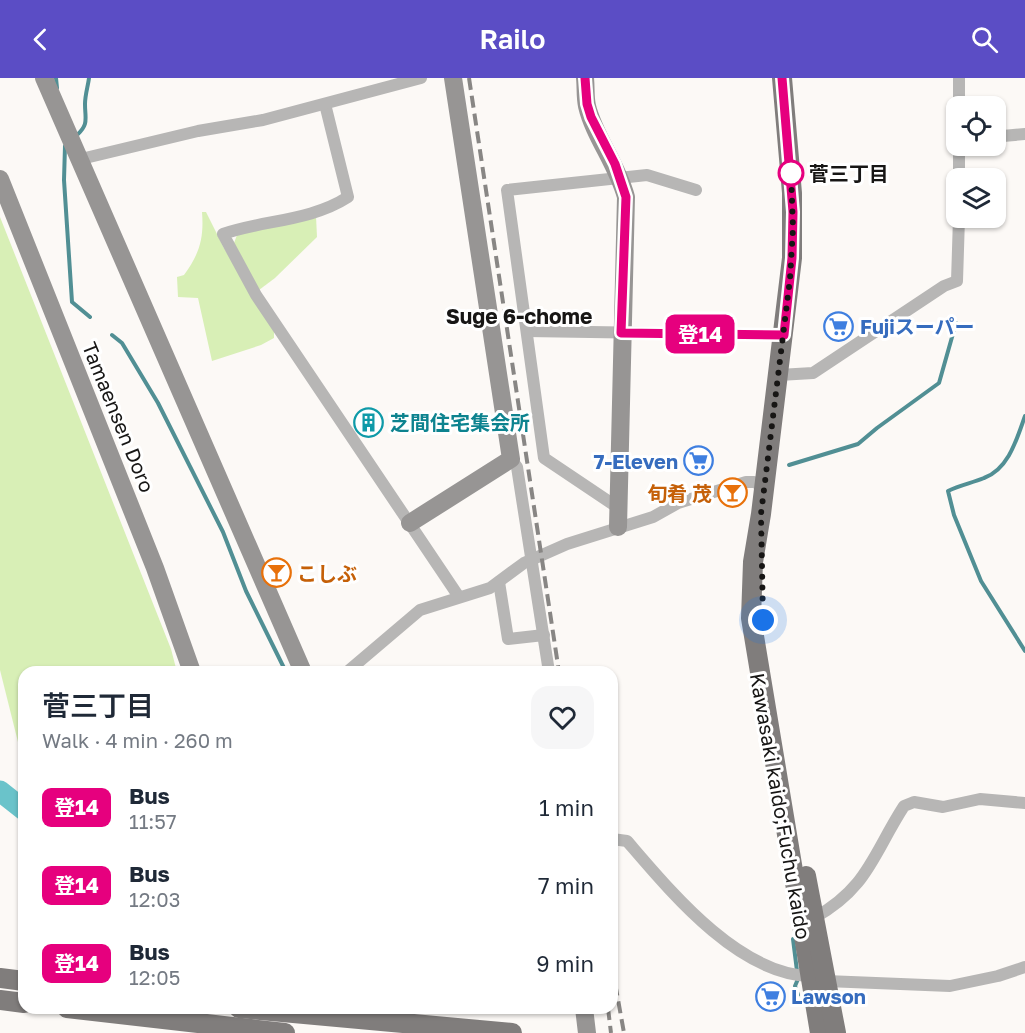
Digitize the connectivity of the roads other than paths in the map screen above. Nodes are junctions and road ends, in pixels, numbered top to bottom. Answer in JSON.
{"nodes":[{"id":1,"x":44,"y":78,"type":"edge"},
{"id":2,"x":421,"y":78,"type":"edge"},
{"id":3,"x":453,"y":78,"type":"edge"},
{"id":4,"x":585,"y":78,"type":"edge"},
{"id":5,"x":782,"y":78,"type":"edge"},
{"id":6,"x":959,"y":78,"type":"edge"},
{"id":7,"x":959,"y":96,"type":"edge"},
{"id":8,"x":325,"y":104,"type":"junction"},
{"id":9,"x":1025,"y":134,"type":"edge"},
{"id":10,"x":1006,"y":136,"type":"edge"},
{"id":11,"x":81,"y":159,"type":"junction"},
{"id":12,"x":620,"y":178,"type":"junction"},
{"id":13,"x":0,"y":179,"type":"edge"},
{"id":14,"x":696,"y":190,"type":"dead end"},
{"id":15,"x":959,"y":228,"type":"edge"},
{"id":16,"x":527,"y":331,"type":"junction"},
{"id":17,"x":621,"y":333,"type":"junction"},
{"id":18,"x":784,"y":335,"type":"junction"},
{"id":19,"x":779,"y":375,"type":"junction"},
{"id":20,"x":511,"y":459,"type":"junction"},
{"id":21,"x":764,"y":487,"type":"junction"},
{"id":22,"x":617,"y":507,"type":"junction"},
{"id":23,"x":761,"y":514,"type":"junction"},
{"id":24,"x":410,"y":523,"type":"junction"},
{"id":25,"x":618,"y":527,"type":"junction"},
{"id":26,"x":532,"y":559,"type":"junction"},
{"id":27,"x":499,"y":582,"type":"junction"},
{"id":28,"x":459,"y":597,"type":"junction"},
{"id":29,"x":544,"y":634,"type":"junction"},
{"id":30,"x":190,"y":666,"type":"edge"},
{"id":31,"x":300,"y":666,"type":"edge"},
{"id":32,"x":354,"y":666,"type":"edge"},
{"id":33,"x":548,"y":666,"type":"edge"},
{"id":34,"x":1025,"y":803,"type":"edge"},
{"id":35,"x":618,"y":840,"type":"edge"},
{"id":36,"x":814,"y":918,"type":"junction"},
{"id":37,"x":1025,"y":968,"type":"edge"},
{"id":38,"x":807,"y":977,"type":"junction"},
{"id":39,"x":0,"y":978,"type":"edge"},
{"id":40,"x":18,"y":980,"type":"edge"},
{"id":41,"x":0,"y":1000,"type":"edge"},
{"id":42,"x":18,"y":1002,"type":"edge"},
{"id":43,"x":118,"y":1014,"type":"edge"},
{"id":44,"x":362,"y":1014,"type":"edge"},
{"id":45,"x":585,"y":1014,"type":"edge"},
{"id":46,"x":248,"y":1018,"type":"edge"},
{"id":47,"x":437,"y":1026,"type":"junction"},
{"id":48,"x":285,"y":1033,"type":"edge"},
{"id":49,"x":389,"y":1033,"type":"edge"},
{"id":50,"x":462,"y":1033,"type":"edge"},
{"id":51,"x":512,"y":1033,"type":"edge"},
{"id":52,"x":587,"y":1033,"type":"edge"},
{"id":53,"x":820,"y":1033,"type":"edge"},
{"id":54,"x":836,"y":1033,"type":"edge"}],
"edges":[{"from":1,"to":11,"type":"street"},
{"from":2,"to":8,"type":"street"},
{"from":3,"to":20,"type":"street"},
{"from":4,"to":12,"type":"street"},
{"from":5,"to":18,"type":"main road","name":"Kawasaki kaido;Fuchu kaido"},
{"from":6,"to":7,"type":"street"},
{"from":8,"to":11,"type":"street"},
{"from":8,"to":24,"type":"street"},
{"from":9,"to":10,"type":"street"},
{"from":11,"to":31,"type":"street"},
{"from":12,"to":14,"type":"street"},
{"from":12,"to":16,"type":"street"},
{"from":12,"to":17,"type":"street"},
{"from":13,"to":30,"type":"street","name":"Tamaensen Doro"},
{"from":15,"to":19,"type":"street"},
{"from":16,"to":17,"type":"street"},
{"from":16,"to":22,"type":"street"},
{"from":17,"to":18,"type":"street"},
{"from":17,"to":22,"type":"street"},
{"from":18,"to":19,"type":"main road","name":"Kawasaki kaido;Fuchu kaido"},
{"from":19,"to":21,"type":"main road","name":"Kawasaki kaido;Fuchu kaido"},
{"from":20,"to":24,"type":"street"},
{"from":20,"to":26,"type":"street"},
{"from":21,"to":23,"type":"main road","name":"Kawasaki kaido;Fuchu kaido"},
{"from":21,"to":25,"type":"street"},
{"from":22,"to":25,"type":"street"},
{"from":23,"to":36,"type":"main road"},
{"from":23,"to":38,"type":"main road","name":"Kawasaki kaido;Fuchu kaido"},
{"from":24,"to":28,"type":"street"},
{"from":25,"to":26,"type":"street"},
{"from":26,"to":27,"type":"street"},
{"from":26,"to":29,"type":"street"},
{"from":27,"to":28,"type":"street"},
{"from":27,"to":29,"type":"street"},
{"from":28,"to":32,"type":"street"},
{"from":29,"to":33,"type":"street"},
{"from":34,"to":36,"type":"street"},
{"from":35,"to":38,"type":"street"},
{"from":36,"to":38,"type":"main road"},
{"from":37,"to":38,"type":"street"},
{"from":38,"to":53,"type":"main road","name":"Kawasaki kaido;Fuchu kaido"},
{"from":38,"to":54,"type":"main road","name":"Kawasaki kaido;Fuchu kaido"},
{"from":39,"to":40,"type":"main road"},
{"from":41,"to":42,"type":"main road"},
{"from":43,"to":46,"type":"main road"},
{"from":44,"to":46,"type":"main road"},
{"from":44,"to":47,"type":"main road"},
{"from":44,"to":49,"type":"main road"},
{"from":45,"to":52,"type":"street"},
{"from":46,"to":48,"type":"main road"},
{"from":47,"to":50,"type":"main road"},
{"from":47,"to":51,"type":"main road"}]}
